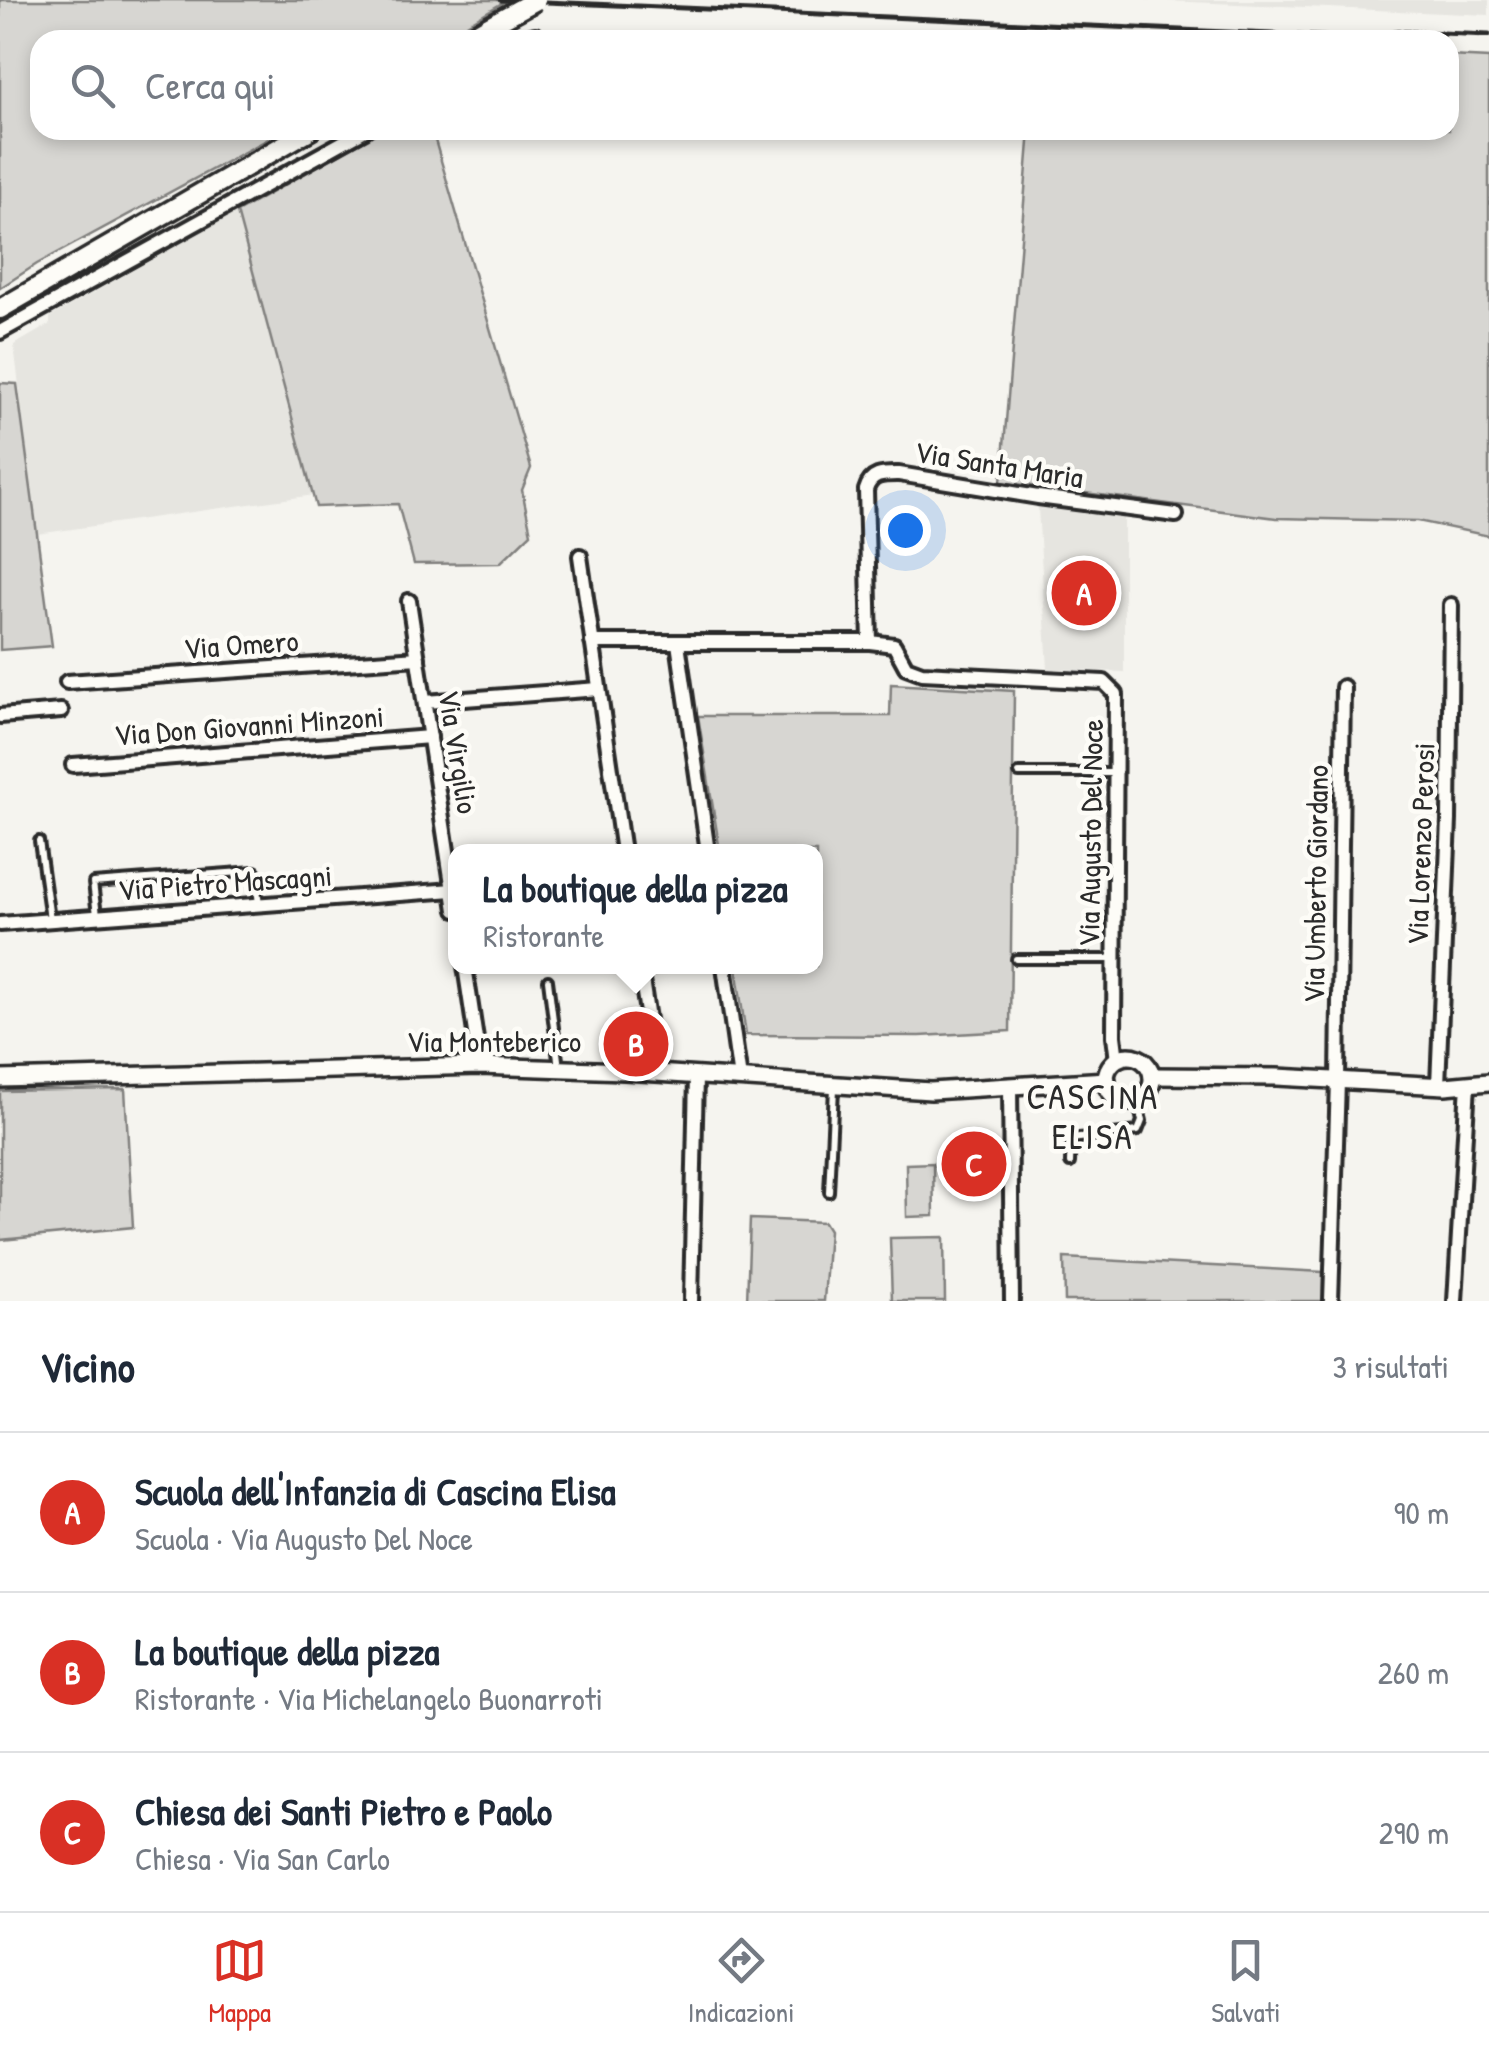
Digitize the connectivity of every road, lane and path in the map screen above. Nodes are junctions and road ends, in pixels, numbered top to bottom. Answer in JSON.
{"nodes":[{"id":1,"x":536,"y":0,"type":"edge"},
{"id":2,"x":482,"y":30,"type":"edge"},
{"id":3,"x":293,"y":140,"type":"edge"},
{"id":4,"x":347,"y":140,"type":"edge"},
{"id":5,"x":0,"y":308,"type":"edge"},
{"id":6,"x":0,"y":332,"type":"edge"},
{"id":7,"x":1176,"y":515,"type":"dead end"},
{"id":8,"x":580,"y":556,"type":"dead end"},
{"id":9,"x":410,"y":600,"type":"dead end"},
{"id":10,"x":1451,"y":605,"type":"dead end"},
{"id":11,"x":592,"y":642,"type":"junction"},
{"id":12,"x":870,"y":642,"type":"junction"},
{"id":13,"x":678,"y":643,"type":"junction"},
{"id":14,"x":418,"y":658,"type":"junction"},
{"id":15,"x":67,"y":682,"type":"dead end"},
{"id":16,"x":1344,"y":687,"type":"dead end"},
{"id":17,"x":599,"y":689,"type":"junction"},
{"id":18,"x":425,"y":702,"type":"junction"},
{"id":19,"x":61,"y":711,"type":"dead end"},
{"id":20,"x":0,"y":716,"type":"edge"},
{"id":21,"x":430,"y":737,"type":"junction"},
{"id":22,"x":72,"y":765,"type":"dead end"},
{"id":23,"x":1019,"y":773,"type":"dead end"},
{"id":24,"x":1117,"y":773,"type":"junction"},
{"id":25,"x":39,"y":840,"type":"dead end"},
{"id":26,"x":623,"y":844,"type":"edge"},
{"id":27,"x":707,"y":844,"type":"edge"},
{"id":28,"x":448,"y":857,"type":"edge"},
{"id":29,"x":448,"y":890,"type":"edge"},
{"id":30,"x":260,"y":906,"type":"junction"},
{"id":31,"x":98,"y":918,"type":"junction"},
{"id":32,"x":50,"y":921,"type":"junction"},
{"id":33,"x":0,"y":924,"type":"edge"},
{"id":34,"x":1016,"y":959,"type":"dead end"},
{"id":35,"x":1115,"y":959,"type":"junction"},
{"id":36,"x":465,"y":974,"type":"edge"},
{"id":37,"x":641,"y":974,"type":"edge"},
{"id":38,"x":725,"y":974,"type":"edge"},
{"id":39,"x":548,"y":980,"type":"dead end"},
{"id":40,"x":1116,"y":1060,"type":"junction"},
{"id":41,"x":480,"y":1066,"type":"junction"},
{"id":42,"x":560,"y":1069,"type":"junction"},
{"id":43,"x":656,"y":1073,"type":"junction"},
{"id":44,"x":696,"y":1076,"type":"junction"},
{"id":45,"x":1152,"y":1076,"type":"junction"},
{"id":46,"x":0,"y":1079,"type":"edge"},
{"id":47,"x":740,"y":1079,"type":"junction"},
{"id":48,"x":1107,"y":1080,"type":"junction"},
{"id":49,"x":1338,"y":1081,"type":"junction"},
{"id":50,"x":1489,"y":1082,"type":"edge"},
{"id":51,"x":1468,"y":1084,"type":"junction"},
{"id":52,"x":1438,"y":1085,"type":"junction"},
{"id":53,"x":834,"y":1086,"type":"junction"},
{"id":54,"x":1010,"y":1086,"type":"junction"},
{"id":55,"x":1138,"y":1100,"type":"junction"},
{"id":56,"x":1070,"y":1163,"type":"dead end"},
{"id":57,"x":828,"y":1192,"type":"dead end"},
{"id":58,"x":691,"y":1301,"type":"edge"},
{"id":59,"x":1012,"y":1301,"type":"edge"},
{"id":60,"x":1332,"y":1301,"type":"edge"},
{"id":61,"x":1455,"y":1301,"type":"edge"}],
"edges":[{"from":1,"to":2,"type":"main road","bridge":true},
{"from":3,"to":5,"type":"main road"},
{"from":4,"to":6,"type":"street"},
{"from":7,"to":12,"type":"street","name":"Via Santa Maria"},
{"from":8,"to":11,"type":"street"},
{"from":9,"to":14,"type":"street","name":"Via Virgilio"},
{"from":10,"to":52,"type":"street","name":"Via Lorenzo Perosi"},
{"from":11,"to":13,"type":"street"},
{"from":11,"to":17,"type":"street"},
{"from":12,"to":13,"type":"street"},
{"from":12,"to":24,"type":"street","name":"Via Augusto Del Noce"},
{"from":13,"to":27,"type":"street"},
{"from":14,"to":15,"type":"street","name":"Via Omero"},
{"from":14,"to":18,"type":"street","name":"Via Virgilio"},
{"from":16,"to":49,"type":"street","name":"Via Umberto Giordano"},
{"from":17,"to":18,"type":"street"},
{"from":17,"to":26,"type":"street"},
{"from":18,"to":21,"type":"street","name":"Via Virgilio"},
{"from":19,"to":20,"type":"street"},
{"from":21,"to":22,"type":"street","name":"Via Don Giovanni Minzoni"},
{"from":21,"to":28,"type":"street","name":"Via Virgilio"},
{"from":23,"to":24,"type":"lane"},
{"from":24,"to":35,"type":"street","name":"Via Augusto Del Noce"},
{"from":25,"to":32,"type":"lane"},
{"from":29,"to":30,"type":"street","name":"Via Pietro Mascagni"},
{"from":30,"to":31,"type":"street","name":"Via Pietro Mascagni"},
{"from":30,"to":31,"type":"lane"},
{"from":31,"to":32,"type":"street","name":"Via Pietro Mascagni"},
{"from":32,"to":33,"type":"street","name":"Via Pietro Mascagni"},
{"from":34,"to":35,"type":"lane"},
{"from":35,"to":40,"type":"street","name":"Via Augusto Del Noce"},
{"from":36,"to":41,"type":"street"},
{"from":37,"to":43,"type":"street"},
{"from":38,"to":47,"type":"street"},
{"from":39,"to":42,"type":"lane"},
{"from":40,"to":45,"type":"street"},
{"from":40,"to":48,"type":"street"},
{"from":41,"to":42,"type":"street","name":"Via Monteberico"},
{"from":41,"to":46,"type":"street","name":"Via Monteberico"},
{"from":42,"to":43,"type":"street","name":"Via Monteberico"},
{"from":43,"to":44,"type":"street","name":"Via Monteberico"},
{"from":44,"to":47,"type":"street","name":"Via Monteberico"},
{"from":44,"to":58,"type":"street"},
{"from":45,"to":49,"type":"street"},
{"from":45,"to":55,"type":"street"},
{"from":47,"to":53,"type":"street","name":"Via Monteberico"},
{"from":48,"to":54,"type":"street","name":"Via Monteberico"},
{"from":48,"to":55,"type":"street"},
{"from":49,"to":52,"type":"street"},
{"from":49,"to":60,"type":"street"},
{"from":50,"to":51,"type":"street"},
{"from":51,"to":52,"type":"street"},
{"from":51,"to":61,"type":"street"},
{"from":53,"to":54,"type":"street","name":"Via Monteberico"},
{"from":53,"to":57,"type":"lane"},
{"from":54,"to":59,"type":"street"},
{"from":55,"to":56,"type":"lane"}]}
